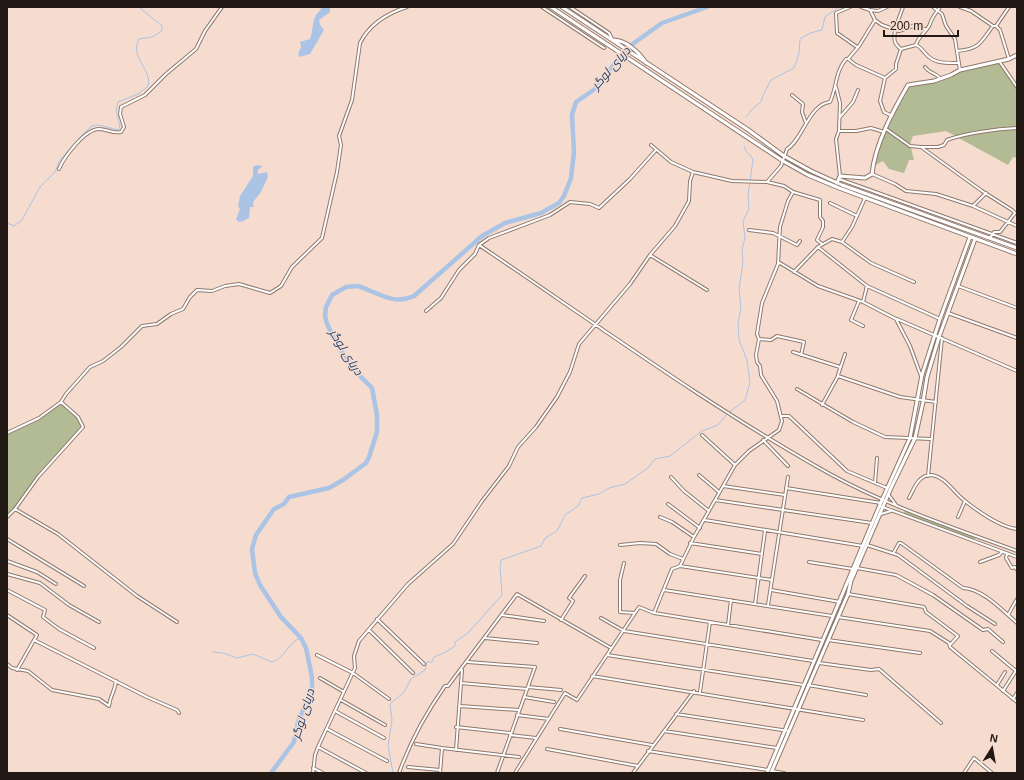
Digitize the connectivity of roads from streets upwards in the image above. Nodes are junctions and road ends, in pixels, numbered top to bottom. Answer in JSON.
{"nodes":[{"id":1,"x":222,"y":7,"type":"edge"},
{"id":2,"x":407,"y":7,"type":"edge"},
{"id":3,"x":542,"y":7,"type":"edge"},
{"id":4,"x":551,"y":7,"type":"edge"},
{"id":5,"x":562,"y":7,"type":"edge"},
{"id":6,"x":570,"y":7,"type":"edge"},
{"id":7,"x":850,"y":7,"type":"edge"},
{"id":8,"x":861,"y":7,"type":"edge"},
{"id":9,"x":887,"y":7,"type":"edge"},
{"id":10,"x":903,"y":7,"type":"edge"},
{"id":11,"x":933,"y":7,"type":"edge"},
{"id":12,"x":940,"y":7,"type":"edge"},
{"id":13,"x":960,"y":7,"type":"edge"},
{"id":14,"x":1004,"y":7,"type":"edge"},
{"id":15,"x":1008,"y":8,"type":"edge"},
{"id":16,"x":870,"y":10,"type":"junction"},
{"id":17,"x":937,"y":10,"type":"junction"},
{"id":18,"x":875,"y":20,"type":"junction"},
{"id":19,"x":992,"y":26,"type":"junction"},
{"id":20,"x":996,"y":26,"type":"junction"},
{"id":21,"x":895,"y":29,"type":"junction"},
{"id":22,"x":925,"y":29,"type":"junction"},
{"id":23,"x":612,"y":40,"type":"junction"},
{"id":24,"x":916,"y":45,"type":"junction"},
{"id":25,"x":857,"y":47,"type":"junction"},
{"id":26,"x":604,"y":48,"type":"dead end"},
{"id":27,"x":901,"y":49,"type":"junction"},
{"id":28,"x":957,"y":50,"type":"junction"},
{"id":29,"x":1017,"y":55,"type":"edge"},
{"id":30,"x":848,"y":59,"type":"junction"},
{"id":31,"x":1009,"y":59,"type":"junction"},
{"id":32,"x":999,"y":61,"type":"junction"},
{"id":33,"x":958,"y":63,"type":"junction"},
{"id":34,"x":647,"y":65,"type":"junction"},
{"id":35,"x":925,"y":66,"type":"dead end"},
{"id":36,"x":960,"y":70,"type":"junction"},
{"id":37,"x":885,"y":78,"type":"junction"},
{"id":38,"x":940,"y":78,"type":"junction"},
{"id":39,"x":835,"y":86,"type":"junction"},
{"id":40,"x":1017,"y":86,"type":"edge"},
{"id":41,"x":858,"y":90,"type":"dead end"},
{"id":42,"x":792,"y":95,"type":"dead end"},
{"id":43,"x":890,"y":115,"type":"junction"},
{"id":44,"x":839,"y":118,"type":"junction"},
{"id":45,"x":806,"y":123,"type":"junction"},
{"id":46,"x":1017,"y":128,"type":"edge"},
{"id":47,"x":886,"y":129,"type":"junction"},
{"id":48,"x":839,"y":131,"type":"junction"},
{"id":49,"x":885,"y":133,"type":"junction"},
{"id":50,"x":651,"y":145,"type":"dead end"},
{"id":51,"x":921,"y":147,"type":"junction"},
{"id":52,"x":656,"y":150,"type":"junction"},
{"id":53,"x":784,"y":156,"type":"junction"},
{"id":54,"x":783,"y":161,"type":"junction"},
{"id":55,"x":59,"y":168,"type":"dead end"},
{"id":56,"x":693,"y":172,"type":"junction"},
{"id":57,"x":872,"y":174,"type":"junction"},
{"id":58,"x":839,"y":177,"type":"junction"},
{"id":59,"x":767,"y":182,"type":"junction"},
{"id":60,"x":837,"y":183,"type":"junction"},
{"id":61,"x":793,"y":192,"type":"junction"},
{"id":62,"x":986,"y":193,"type":"junction"},
{"id":63,"x":865,"y":198,"type":"junction"},
{"id":64,"x":830,"y":203,"type":"dead end"},
{"id":65,"x":973,"y":206,"type":"junction"},
{"id":66,"x":1017,"y":209,"type":"edge"},
{"id":67,"x":1015,"y":213,"type":"junction"},
{"id":68,"x":857,"y":216,"type":"junction"},
{"id":69,"x":1009,"y":222,"type":"junction"},
{"id":70,"x":1017,"y":226,"type":"edge"},
{"id":71,"x":749,"y":230,"type":"dead end"},
{"id":72,"x":993,"y":234,"type":"junction"},
{"id":73,"x":780,"y":236,"type":"junction"},
{"id":74,"x":970,"y":237,"type":"junction"},
{"id":75,"x":990,"y":238,"type":"junction"},
{"id":76,"x":975,"y":239,"type":"junction"},
{"id":77,"x":800,"y":241,"type":"dead end"},
{"id":78,"x":842,"y":242,"type":"junction"},
{"id":79,"x":1017,"y":243,"type":"edge"},
{"id":80,"x":822,"y":244,"type":"junction"},
{"id":81,"x":480,"y":245,"type":"junction"},
{"id":82,"x":818,"y":247,"type":"junction"},
{"id":83,"x":1017,"y":248,"type":"edge"},
{"id":84,"x":1017,"y":254,"type":"edge"},
{"id":85,"x":650,"y":255,"type":"junction"},
{"id":86,"x":778,"y":264,"type":"junction"},
{"id":87,"x":794,"y":272,"type":"junction"},
{"id":88,"x":914,"y":282,"type":"dead end"},
{"id":89,"x":867,"y":286,"type":"junction"},
{"id":90,"x":958,"y":286,"type":"junction"},
{"id":91,"x":707,"y":290,"type":"dead end"},
{"id":92,"x":859,"y":300,"type":"junction"},
{"id":93,"x":863,"y":302,"type":"junction"},
{"id":94,"x":1017,"y":308,"type":"edge"},
{"id":95,"x":426,"y":311,"type":"dead end"},
{"id":96,"x":948,"y":313,"type":"junction"},
{"id":97,"x":896,"y":319,"type":"junction"},
{"id":98,"x":940,"y":319,"type":"junction"},
{"id":99,"x":596,"y":324,"type":"junction"},
{"id":100,"x":863,"y":326,"type":"dead end"},
{"id":101,"x":935,"y":335,"type":"junction"},
{"id":102,"x":940,"y":338,"type":"junction"},
{"id":103,"x":1017,"y":338,"type":"edge"},
{"id":104,"x":759,"y":339,"type":"junction"},
{"id":105,"x":793,"y":352,"type":"dead end"},
{"id":106,"x":845,"y":354,"type":"dead end"},
{"id":107,"x":801,"y":355,"type":"junction"},
{"id":108,"x":840,"y":367,"type":"junction"},
{"id":109,"x":1017,"y":371,"type":"edge"},
{"id":110,"x":838,"y":376,"type":"junction"},
{"id":111,"x":922,"y":377,"type":"junction"},
{"id":112,"x":797,"y":389,"type":"dead end"},
{"id":113,"x":918,"y":401,"type":"junction"},
{"id":114,"x":61,"y":402,"type":"junction"},
{"id":115,"x":923,"y":402,"type":"junction"},
{"id":116,"x":936,"y":402,"type":"junction"},
{"id":117,"x":822,"y":405,"type":"junction"},
{"id":118,"x":781,"y":416,"type":"junction"},
{"id":119,"x":7,"y":433,"type":"edge"},
{"id":120,"x":702,"y":435,"type":"dead end"},
{"id":121,"x":768,"y":437,"type":"junction"},
{"id":122,"x":910,"y":438,"type":"junction"},
{"id":123,"x":915,"y":438,"type":"junction"},
{"id":124,"x":931,"y":439,"type":"junction"},
{"id":125,"x":763,"y":440,"type":"junction"},
{"id":126,"x":877,"y":458,"type":"dead end"},
{"id":127,"x":735,"y":465,"type":"junction"},
{"id":128,"x":788,"y":466,"type":"dead end"},
{"id":129,"x":698,"y":475,"type":"dead end"},
{"id":130,"x":928,"y":476,"type":"junction"},
{"id":131,"x":671,"y":477,"type":"dead end"},
{"id":132,"x":788,"y":477,"type":"dead end"},
{"id":133,"x":875,"y":483,"type":"junction"},
{"id":134,"x":723,"y":486,"type":"junction"},
{"id":135,"x":786,"y":488,"type":"junction"},
{"id":136,"x":887,"y":488,"type":"junction"},
{"id":137,"x":719,"y":492,"type":"junction"},
{"id":138,"x":888,"y":494,"type":"junction"},
{"id":139,"x":785,"y":495,"type":"junction"},
{"id":140,"x":909,"y":498,"type":"dead end"},
{"id":141,"x":715,"y":500,"type":"junction"},
{"id":142,"x":965,"y":501,"type":"junction"},
{"id":143,"x":882,"y":503,"type":"junction"},
{"id":144,"x":668,"y":504,"type":"dead end"},
{"id":145,"x":899,"y":506,"type":"junction"},
{"id":146,"x":903,"y":508,"type":"junction"},
{"id":147,"x":15,"y":509,"type":"junction"},
{"id":148,"x":783,"y":510,"type":"junction"},
{"id":149,"x":709,"y":511,"type":"junction"},
{"id":150,"x":896,"y":512,"type":"junction"},
{"id":151,"x":900,"y":513,"type":"junction"},
{"id":152,"x":880,"y":515,"type":"junction"},
{"id":153,"x":7,"y":517,"type":"edge"},
{"id":154,"x":660,"y":517,"type":"dead end"},
{"id":155,"x":958,"y":517,"type":"dead end"},
{"id":156,"x":705,"y":520,"type":"junction"},
{"id":157,"x":872,"y":523,"type":"junction"},
{"id":158,"x":700,"y":528,"type":"junction"},
{"id":159,"x":1017,"y":529,"type":"edge"},
{"id":160,"x":766,"y":531,"type":"junction"},
{"id":161,"x":779,"y":533,"type":"junction"},
{"id":162,"x":694,"y":537,"type":"junction"},
{"id":163,"x":7,"y":539,"type":"edge"},
{"id":164,"x":690,"y":543,"type":"junction"},
{"id":165,"x":620,"y":545,"type":"dead end"},
{"id":166,"x":865,"y":546,"type":"junction"},
{"id":167,"x":1017,"y":551,"type":"edge"},
{"id":168,"x":894,"y":552,"type":"junction"},
{"id":169,"x":1002,"y":552,"type":"junction"},
{"id":170,"x":762,"y":554,"type":"junction"},
{"id":171,"x":1006,"y":554,"type":"junction"},
{"id":172,"x":1017,"y":557,"type":"edge"},
{"id":173,"x":683,"y":559,"type":"junction"},
{"id":174,"x":7,"y":561,"type":"edge"},
{"id":175,"x":809,"y":562,"type":"dead end"},
{"id":176,"x":980,"y":562,"type":"dead end"},
{"id":177,"x":624,"y":563,"type":"dead end"},
{"id":178,"x":680,"y":566,"type":"junction"},
{"id":179,"x":857,"y":568,"type":"junction"},
{"id":180,"x":853,"y":569,"type":"junction"},
{"id":181,"x":1017,"y":570,"type":"edge"},
{"id":182,"x":7,"y":574,"type":"edge"},
{"id":183,"x":584,"y":576,"type":"dead end"},
{"id":184,"x":758,"y":578,"type":"junction"},
{"id":185,"x":772,"y":580,"type":"junction"},
{"id":186,"x":56,"y":584,"type":"dead end"},
{"id":187,"x":84,"y":586,"type":"dead end"},
{"id":188,"x":7,"y":590,"type":"edge"},
{"id":189,"x":664,"y":590,"type":"junction"},
{"id":190,"x":770,"y":590,"type":"junction"},
{"id":191,"x":848,"y":594,"type":"junction"},
{"id":192,"x":1017,"y":599,"type":"edge"},
{"id":193,"x":731,"y":600,"type":"junction"},
{"id":194,"x":840,"y":602,"type":"junction"},
{"id":195,"x":755,"y":604,"type":"junction"},
{"id":196,"x":768,"y":606,"type":"junction"},
{"id":197,"x":635,"y":613,"type":"junction"},
{"id":198,"x":654,"y":613,"type":"junction"},
{"id":199,"x":7,"y":615,"type":"edge"},
{"id":200,"x":502,"y":615,"type":"junction"},
{"id":201,"x":1008,"y":615,"type":"junction"},
{"id":202,"x":833,"y":616,"type":"junction"},
{"id":203,"x":838,"y":617,"type":"junction"},
{"id":204,"x":601,"y":618,"type":"dead end"},
{"id":205,"x":377,"y":619,"type":"junction"},
{"id":206,"x":561,"y":620,"type":"junction"},
{"id":207,"x":544,"y":621,"type":"dead end"},
{"id":208,"x":99,"y":622,"type":"dead end"},
{"id":209,"x":177,"y":622,"type":"dead end"},
{"id":210,"x":710,"y":622,"type":"junction"},
{"id":211,"x":1017,"y":623,"type":"edge"},
{"id":212,"x":995,"y":624,"type":"dead end"},
{"id":213,"x":728,"y":625,"type":"junction"},
{"id":214,"x":369,"y":630,"type":"junction"},
{"id":215,"x":624,"y":631,"type":"junction"},
{"id":216,"x":485,"y":638,"type":"junction"},
{"id":217,"x":34,"y":640,"type":"junction"},
{"id":218,"x":824,"y":640,"type":"junction"},
{"id":219,"x":828,"y":640,"type":"junction"},
{"id":220,"x":1003,"y":642,"type":"dead end"},
{"id":221,"x":537,"y":643,"type":"dead end"},
{"id":222,"x":707,"y":644,"type":"junction"},
{"id":223,"x":950,"y":645,"type":"junction"},
{"id":224,"x":94,"y":648,"type":"dead end"},
{"id":225,"x":611,"y":648,"type":"junction"},
{"id":226,"x":992,"y":651,"type":"dead end"},
{"id":227,"x":920,"y":653,"type":"dead end"},
{"id":228,"x":317,"y":655,"type":"dead end"},
{"id":229,"x":607,"y":655,"type":"junction"},
{"id":230,"x":468,"y":662,"type":"junction"},
{"id":231,"x":814,"y":662,"type":"junction"},
{"id":232,"x":819,"y":663,"type":"junction"},
{"id":233,"x":7,"y":664,"type":"edge"},
{"id":234,"x":424,"y":664,"type":"dead end"},
{"id":235,"x":17,"y":670,"type":"junction"},
{"id":236,"x":462,"y":670,"type":"junction"},
{"id":237,"x":704,"y":670,"type":"junction"},
{"id":238,"x":1016,"y":670,"type":"edge"},
{"id":239,"x":1004,"y":672,"type":"dead end"},
{"id":240,"x":353,"y":673,"type":"junction"},
{"id":241,"x":413,"y":673,"type":"dead end"},
{"id":242,"x":592,"y":676,"type":"junction"},
{"id":243,"x":320,"y":678,"type":"dead end"},
{"id":244,"x":116,"y":682,"type":"junction"},
{"id":245,"x":461,"y":683,"type":"junction"},
{"id":246,"x":807,"y":685,"type":"junction"},
{"id":247,"x":997,"y":685,"type":"junction"},
{"id":248,"x":527,"y":688,"type":"junction"},
{"id":249,"x":560,"y":690,"type":"dead end"},
{"id":250,"x":694,"y":691,"type":"junction"},
{"id":251,"x":1003,"y":691,"type":"junction"},
{"id":252,"x":344,"y":692,"type":"junction"},
{"id":253,"x":700,"y":692,"type":"junction"},
{"id":254,"x":1017,"y":693,"type":"edge"},
{"id":255,"x":866,"y":695,"type":"dead end"},
{"id":256,"x":524,"y":698,"type":"junction"},
{"id":257,"x":1013,"y":699,"type":"junction"},
{"id":258,"x":340,"y":700,"type":"junction"},
{"id":259,"x":389,"y":700,"type":"dead end"},
{"id":260,"x":554,"y":702,"type":"dead end"},
{"id":261,"x":1017,"y":702,"type":"edge"},
{"id":262,"x":460,"y":706,"type":"junction"},
{"id":263,"x":797,"y":709,"type":"junction"},
{"id":264,"x":519,"y":710,"type":"junction"},
{"id":265,"x":335,"y":711,"type":"junction"},
{"id":266,"x":179,"y":713,"type":"dead end"},
{"id":267,"x":676,"y":714,"type":"junction"},
{"id":268,"x":517,"y":715,"type":"junction"},
{"id":269,"x":549,"y":719,"type":"junction"},
{"id":270,"x":863,"y":720,"type":"dead end"},
{"id":271,"x":941,"y":723,"type":"dead end"},
{"id":272,"x":385,"y":725,"type":"dead end"},
{"id":273,"x":456,"y":727,"type":"junction"},
{"id":274,"x":560,"y":728,"type":"dead end"},
{"id":275,"x":327,"y":729,"type":"junction"},
{"id":276,"x":664,"y":731,"type":"junction"},
{"id":277,"x":787,"y":731,"type":"junction"},
{"id":278,"x":511,"y":734,"type":"junction"},
{"id":279,"x":384,"y":738,"type":"dead end"},
{"id":280,"x":536,"y":738,"type":"junction"},
{"id":281,"x":416,"y":744,"type":"dead end"},
{"id":282,"x":652,"y":745,"type":"junction"},
{"id":283,"x":318,"y":747,"type":"junction"},
{"id":284,"x":442,"y":748,"type":"junction"},
{"id":285,"x":547,"y":749,"type":"dead end"},
{"id":286,"x":779,"y":749,"type":"junction"},
{"id":287,"x":456,"y":750,"type":"junction"},
{"id":288,"x":648,"y":751,"type":"junction"},
{"id":289,"x":504,"y":755,"type":"junction"},
{"id":290,"x":519,"y":757,"type":"dead end"},
{"id":291,"x":388,"y":761,"type":"dead end"},
{"id":292,"x":638,"y":766,"type":"junction"},
{"id":293,"x":408,"y":767,"type":"dead end"},
{"id":294,"x":313,"y":768,"type":"junction"},
{"id":295,"x":441,"y":772,"type":"edge"},
{"id":296,"x":769,"y":772,"type":"edge"},
{"id":297,"x":313,"y":773,"type":"edge"},
{"id":298,"x":324,"y":773,"type":"edge"},
{"id":299,"x":366,"y":773,"type":"edge"},
{"id":300,"x":399,"y":773,"type":"edge"},
{"id":301,"x":497,"y":773,"type":"edge"},
{"id":302,"x":515,"y":773,"type":"edge"},
{"id":303,"x":633,"y":773,"type":"edge"},
{"id":304,"x":784,"y":773,"type":"edge"},
{"id":305,"x":964,"y":773,"type":"edge"},
{"id":306,"x":992,"y":773,"type":"edge"}],
"edges":[{"from":1,"to":55,"type":"street"},
{"from":2,"to":114,"type":"street"},
{"from":3,"to":26,"type":"street"},
{"from":4,"to":54,"type":"street"},
{"from":5,"to":23,"type":"street"},
{"from":6,"to":23,"type":"street"},
{"from":7,"to":25,"type":"street"},
{"from":8,"to":16,"type":"street"},
{"from":9,"to":16,"type":"street"},
{"from":10,"to":21,"type":"street"},
{"from":11,"to":17,"type":"street"},
{"from":12,"to":17,"type":"street"},
{"from":13,"to":19,"type":"street"},
{"from":14,"to":15,"type":"street"},
{"from":15,"to":20,"type":"street"},
{"from":16,"to":18,"type":"street"},
{"from":17,"to":22,"type":"street"},
{"from":17,"to":28,"type":"street"},
{"from":18,"to":21,"type":"street"},
{"from":18,"to":25,"type":"street"},
{"from":19,"to":20,"type":"street"},
{"from":19,"to":28,"type":"street"},
{"from":20,"to":31,"type":"street"},
{"from":21,"to":22,"type":"street"},
{"from":21,"to":27,"type":"street"},
{"from":22,"to":24,"type":"street"},
{"from":23,"to":34,"type":"street"},
{"from":23,"to":34,"type":"street"},
{"from":24,"to":27,"type":"street"},
{"from":24,"to":33,"type":"street"},
{"from":25,"to":30,"type":"street"},
{"from":27,"to":37,"type":"street"},
{"from":28,"to":33,"type":"street"},
{"from":29,"to":31,"type":"street"},
{"from":30,"to":37,"type":"street"},
{"from":30,"to":39,"type":"street"},
{"from":31,"to":32,"type":"street"},
{"from":32,"to":36,"type":"street"},
{"from":32,"to":40,"type":"street"},
{"from":33,"to":36,"type":"street"},
{"from":34,"to":53,"type":"street"},
{"from":35,"to":38,"type":"street"},
{"from":36,"to":38,"type":"street"},
{"from":37,"to":43,"type":"street"},
{"from":38,"to":43,"type":"street"},
{"from":39,"to":44,"type":"street"},
{"from":39,"to":45,"type":"street"},
{"from":41,"to":44,"type":"street"},
{"from":42,"to":45,"type":"street"},
{"from":43,"to":47,"type":"street"},
{"from":44,"to":48,"type":"street"},
{"from":45,"to":53,"type":"street"},
{"from":46,"to":51,"type":"street"},
{"from":47,"to":49,"type":"street"},
{"from":47,"to":51,"type":"street"},
{"from":48,"to":49,"type":"street"},
{"from":48,"to":58,"type":"street"},
{"from":49,"to":57,"type":"street"},
{"from":50,"to":52,"type":"street"},
{"from":51,"to":62,"type":"street"},
{"from":52,"to":56,"type":"street"},
{"from":52,"to":81,"type":"street"},
{"from":53,"to":54,"type":"street"},
{"from":53,"to":60,"type":"street"},
{"from":54,"to":59,"type":"street"},
{"from":54,"to":63,"type":"street"},
{"from":56,"to":59,"type":"street"},
{"from":56,"to":85,"type":"street"},
{"from":57,"to":58,"type":"street"},
{"from":57,"to":65,"type":"street"},
{"from":58,"to":60,"type":"street"},
{"from":58,"to":72,"type":"street"},
{"from":59,"to":61,"type":"street"},
{"from":60,"to":75,"type":"street"},
{"from":61,"to":73,"type":"street"},
{"from":61,"to":80,"type":"street"},
{"from":62,"to":65,"type":"street"},
{"from":62,"to":67,"type":"street"},
{"from":63,"to":68,"type":"street"},
{"from":63,"to":74,"type":"street"},
{"from":64,"to":68,"type":"street"},
{"from":65,"to":69,"type":"street"},
{"from":66,"to":67,"type":"street"},
{"from":67,"to":69,"type":"street"},
{"from":68,"to":78,"type":"street"},
{"from":69,"to":70,"type":"street"},
{"from":69,"to":72,"type":"street"},
{"from":71,"to":73,"type":"street"},
{"from":72,"to":75,"type":"street"},
{"from":72,"to":79,"type":"street"},
{"from":73,"to":77,"type":"street"},
{"from":73,"to":86,"type":"street"},
{"from":74,"to":76,"type":"street"},
{"from":74,"to":98,"type":"street"},
{"from":75,"to":83,"type":"street"},
{"from":76,"to":84,"type":"street"},
{"from":76,"to":90,"type":"street"},
{"from":78,"to":80,"type":"street"},
{"from":78,"to":88,"type":"street"},
{"from":80,"to":82,"type":"street"},
{"from":81,"to":95,"type":"street"},
{"from":81,"to":99,"type":"street"},
{"from":82,"to":87,"type":"street"},
{"from":82,"to":89,"type":"street"},
{"from":85,"to":91,"type":"street"},
{"from":85,"to":99,"type":"street"},
{"from":86,"to":87,"type":"street"},
{"from":86,"to":104,"type":"street"},
{"from":87,"to":92,"type":"street"},
{"from":89,"to":93,"type":"street"},
{"from":89,"to":98,"type":"street"},
{"from":90,"to":94,"type":"street"},
{"from":90,"to":96,"type":"street"},
{"from":92,"to":93,"type":"street"},
{"from":92,"to":100,"type":"street"},
{"from":93,"to":97,"type":"street"},
{"from":96,"to":102,"type":"street"},
{"from":96,"to":103,"type":"street"},
{"from":97,"to":101,"type":"street"},
{"from":97,"to":111,"type":"street"},
{"from":98,"to":101,"type":"street"},
{"from":99,"to":121,"type":"street"},
{"from":99,"to":205,"type":"street"},
{"from":101,"to":102,"type":"street"},
{"from":101,"to":111,"type":"street"},
{"from":102,"to":109,"type":"street"},
{"from":102,"to":115,"type":"street"},
{"from":102,"to":116,"type":"street"},
{"from":104,"to":107,"type":"street"},
{"from":104,"to":118,"type":"street"},
{"from":105,"to":107,"type":"street"},
{"from":106,"to":108,"type":"street"},
{"from":107,"to":108,"type":"street"},
{"from":108,"to":110,"type":"street"},
{"from":110,"to":113,"type":"street"},
{"from":110,"to":117,"type":"street"},
{"from":111,"to":113,"type":"street"},
{"from":112,"to":117,"type":"street"},
{"from":113,"to":115,"type":"street"},
{"from":113,"to":122,"type":"street"},
{"from":114,"to":119,"type":"street"},
{"from":114,"to":147,"type":"street"},
{"from":115,"to":116,"type":"street"},
{"from":115,"to":123,"type":"street"},
{"from":116,"to":124,"type":"street"},
{"from":117,"to":122,"type":"street"},
{"from":118,"to":121,"type":"street"},
{"from":118,"to":133,"type":"street"},
{"from":120,"to":127,"type":"street"},
{"from":121,"to":125,"type":"street"},
{"from":121,"to":143,"type":"street"},
{"from":122,"to":123,"type":"street"},
{"from":122,"to":136,"type":"street"},
{"from":123,"to":124,"type":"street"},
{"from":123,"to":138,"type":"street"},
{"from":124,"to":130,"type":"street"},
{"from":125,"to":127,"type":"street"},
{"from":125,"to":128,"type":"street"},
{"from":126,"to":133,"type":"street"},
{"from":127,"to":134,"type":"street"},
{"from":129,"to":137,"type":"street"},
{"from":130,"to":140,"type":"street"},
{"from":130,"to":142,"type":"street"},
{"from":131,"to":149,"type":"street"},
{"from":132,"to":135,"type":"street"},
{"from":133,"to":136,"type":"street"},
{"from":134,"to":137,"type":"street"},
{"from":134,"to":139,"type":"street"},
{"from":135,"to":139,"type":"street"},
{"from":135,"to":143,"type":"street"},
{"from":136,"to":143,"type":"street"},
{"from":137,"to":141,"type":"street"},
{"from":138,"to":143,"type":"street"},
{"from":138,"to":145,"type":"street"},
{"from":139,"to":148,"type":"street"},
{"from":141,"to":148,"type":"street"},
{"from":141,"to":149,"type":"street"},
{"from":142,"to":155,"type":"street"},
{"from":142,"to":159,"type":"street"},
{"from":143,"to":145,"type":"street"},
{"from":143,"to":150,"type":"street"},
{"from":143,"to":152,"type":"street"},
{"from":143,"to":157,"type":"street"},
{"from":144,"to":158,"type":"street"},
{"from":145,"to":146,"type":"street"},
{"from":146,"to":151,"type":"street"},
{"from":146,"to":167,"type":"street"},
{"from":147,"to":153,"type":"street"},
{"from":147,"to":209,"type":"street"},
{"from":148,"to":157,"type":"street"},
{"from":148,"to":161,"type":"street"},
{"from":149,"to":156,"type":"street"},
{"from":150,"to":151,"type":"street"},
{"from":150,"to":152,"type":"street"},
{"from":151,"to":169,"type":"street"},
{"from":152,"to":166,"type":"street"},
{"from":154,"to":162,"type":"street"},
{"from":156,"to":158,"type":"street"},
{"from":156,"to":160,"type":"street"},
{"from":157,"to":166,"type":"street"},
{"from":158,"to":162,"type":"street"},
{"from":160,"to":161,"type":"street"},
{"from":160,"to":170,"type":"street"},
{"from":161,"to":166,"type":"street"},
{"from":161,"to":185,"type":"street"},
{"from":162,"to":164,"type":"street"},
{"from":163,"to":187,"type":"street"},
{"from":164,"to":170,"type":"street"},
{"from":164,"to":173,"type":"street"},
{"from":165,"to":173,"type":"street"},
{"from":166,"to":168,"type":"street"},
{"from":166,"to":179,"type":"street"},
{"from":166,"to":180,"type":"street"},
{"from":168,"to":201,"type":"street"},
{"from":168,"to":212,"type":"street"},
{"from":169,"to":171,"type":"street"},
{"from":169,"to":176,"type":"street"},
{"from":170,"to":184,"type":"street"},
{"from":171,"to":172,"type":"street"},
{"from":171,"to":181,"type":"street"},
{"from":173,"to":178,"type":"street"},
{"from":174,"to":186,"type":"street"},
{"from":175,"to":180,"type":"street"},
{"from":177,"to":197,"type":"street"},
{"from":178,"to":184,"type":"street"},
{"from":178,"to":189,"type":"street"},
{"from":179,"to":191,"type":"street"},
{"from":179,"to":220,"type":"street"},
{"from":180,"to":194,"type":"street"},
{"from":182,"to":208,"type":"street"},
{"from":183,"to":206,"type":"street"},
{"from":184,"to":185,"type":"street"},
{"from":184,"to":195,"type":"street"},
{"from":185,"to":190,"type":"street"},
{"from":188,"to":224,"type":"street"},
{"from":189,"to":193,"type":"street"},
{"from":189,"to":198,"type":"street"},
{"from":190,"to":194,"type":"street"},
{"from":190,"to":196,"type":"street"},
{"from":191,"to":203,"type":"street"},
{"from":191,"to":223,"type":"street"},
{"from":192,"to":201,"type":"street"},
{"from":193,"to":195,"type":"street"},
{"from":193,"to":213,"type":"street"},
{"from":194,"to":202,"type":"street"},
{"from":195,"to":196,"type":"street"},
{"from":196,"to":202,"type":"street"},
{"from":197,"to":198,"type":"street"},
{"from":197,"to":215,"type":"street"},
{"from":198,"to":210,"type":"street"},
{"from":199,"to":217,"type":"street"},
{"from":200,"to":206,"type":"street"},
{"from":200,"to":207,"type":"street"},
{"from":200,"to":216,"type":"street"},
{"from":201,"to":211,"type":"street"},
{"from":202,"to":218,"type":"street"},
{"from":203,"to":219,"type":"street"},
{"from":203,"to":223,"type":"street"},
{"from":204,"to":215,"type":"street"},
{"from":205,"to":214,"type":"street"},
{"from":205,"to":234,"type":"street"},
{"from":206,"to":225,"type":"street"},
{"from":210,"to":213,"type":"street"},
{"from":210,"to":222,"type":"street"},
{"from":213,"to":218,"type":"street"},
{"from":214,"to":240,"type":"street"},
{"from":214,"to":241,"type":"street"},
{"from":215,"to":222,"type":"street"},
{"from":215,"to":225,"type":"street"},
{"from":216,"to":221,"type":"street"},
{"from":216,"to":230,"type":"street"},
{"from":217,"to":235,"type":"street"},
{"from":217,"to":244,"type":"street"},
{"from":218,"to":231,"type":"street"},
{"from":219,"to":227,"type":"street"},
{"from":219,"to":232,"type":"street"},
{"from":222,"to":231,"type":"street"},
{"from":222,"to":237,"type":"street"},
{"from":223,"to":247,"type":"street"},
{"from":225,"to":229,"type":"street"},
{"from":226,"to":238,"type":"street"},
{"from":228,"to":240,"type":"street"},
{"from":229,"to":237,"type":"street"},
{"from":229,"to":242,"type":"street"},
{"from":230,"to":236,"type":"street"},
{"from":230,"to":248,"type":"street"},
{"from":231,"to":246,"type":"street"},
{"from":232,"to":246,"type":"street"},
{"from":232,"to":271,"type":"street"},
{"from":233,"to":235,"type":"street"},
{"from":235,"to":244,"type":"street"},
{"from":236,"to":245,"type":"street"},
{"from":236,"to":300,"type":"street"},
{"from":237,"to":246,"type":"street"},
{"from":237,"to":253,"type":"street"},
{"from":238,"to":251,"type":"street"},
{"from":239,"to":247,"type":"street"},
{"from":240,"to":252,"type":"street"},
{"from":240,"to":259,"type":"street"},
{"from":242,"to":250,"type":"street"},
{"from":242,"to":269,"type":"street"},
{"from":243,"to":252,"type":"street"},
{"from":244,"to":266,"type":"street"},
{"from":245,"to":248,"type":"street"},
{"from":245,"to":262,"type":"street"},
{"from":246,"to":255,"type":"street"},
{"from":246,"to":263,"type":"street"},
{"from":247,"to":251,"type":"street"},
{"from":248,"to":249,"type":"street"},
{"from":248,"to":256,"type":"street"},
{"from":250,"to":253,"type":"street"},
{"from":250,"to":267,"type":"street"},
{"from":251,"to":257,"type":"street"},
{"from":252,"to":258,"type":"street"},
{"from":253,"to":263,"type":"street"},
{"from":254,"to":257,"type":"street"},
{"from":256,"to":260,"type":"street"},
{"from":256,"to":264,"type":"street"},
{"from":257,"to":261,"type":"street"},
{"from":258,"to":265,"type":"street"},
{"from":258,"to":272,"type":"street"},
{"from":262,"to":264,"type":"street"},
{"from":262,"to":273,"type":"street"},
{"from":263,"to":270,"type":"street"},
{"from":263,"to":277,"type":"street"},
{"from":264,"to":268,"type":"street"},
{"from":265,"to":275,"type":"street"},
{"from":265,"to":279,"type":"street"},
{"from":267,"to":276,"type":"street"},
{"from":267,"to":277,"type":"street"},
{"from":268,"to":269,"type":"street"},
{"from":268,"to":278,"type":"street"},
{"from":269,"to":280,"type":"street"},
{"from":273,"to":278,"type":"street"},
{"from":273,"to":287,"type":"street"},
{"from":274,"to":282,"type":"street"},
{"from":275,"to":283,"type":"street"},
{"from":275,"to":291,"type":"street"},
{"from":276,"to":282,"type":"street"},
{"from":276,"to":286,"type":"street"},
{"from":277,"to":286,"type":"street"},
{"from":278,"to":280,"type":"street"},
{"from":278,"to":289,"type":"street"},
{"from":280,"to":302,"type":"street"},
{"from":281,"to":284,"type":"street"},
{"from":282,"to":288,"type":"street"},
{"from":283,"to":294,"type":"street"},
{"from":283,"to":299,"type":"street"},
{"from":284,"to":287,"type":"street"},
{"from":284,"to":295,"type":"street"},
{"from":285,"to":292,"type":"street"},
{"from":286,"to":296,"type":"street"},
{"from":287,"to":289,"type":"street"},
{"from":288,"to":292,"type":"street"},
{"from":288,"to":296,"type":"street"},
{"from":289,"to":290,"type":"street"},
{"from":289,"to":301,"type":"street"},
{"from":292,"to":303,"type":"street"},
{"from":293,"to":295,"type":"street"},
{"from":294,"to":297,"type":"street"},
{"from":294,"to":298,"type":"street"},
{"from":296,"to":304,"type":"street"},
{"from":305,"to":306,"type":"street"}]}
